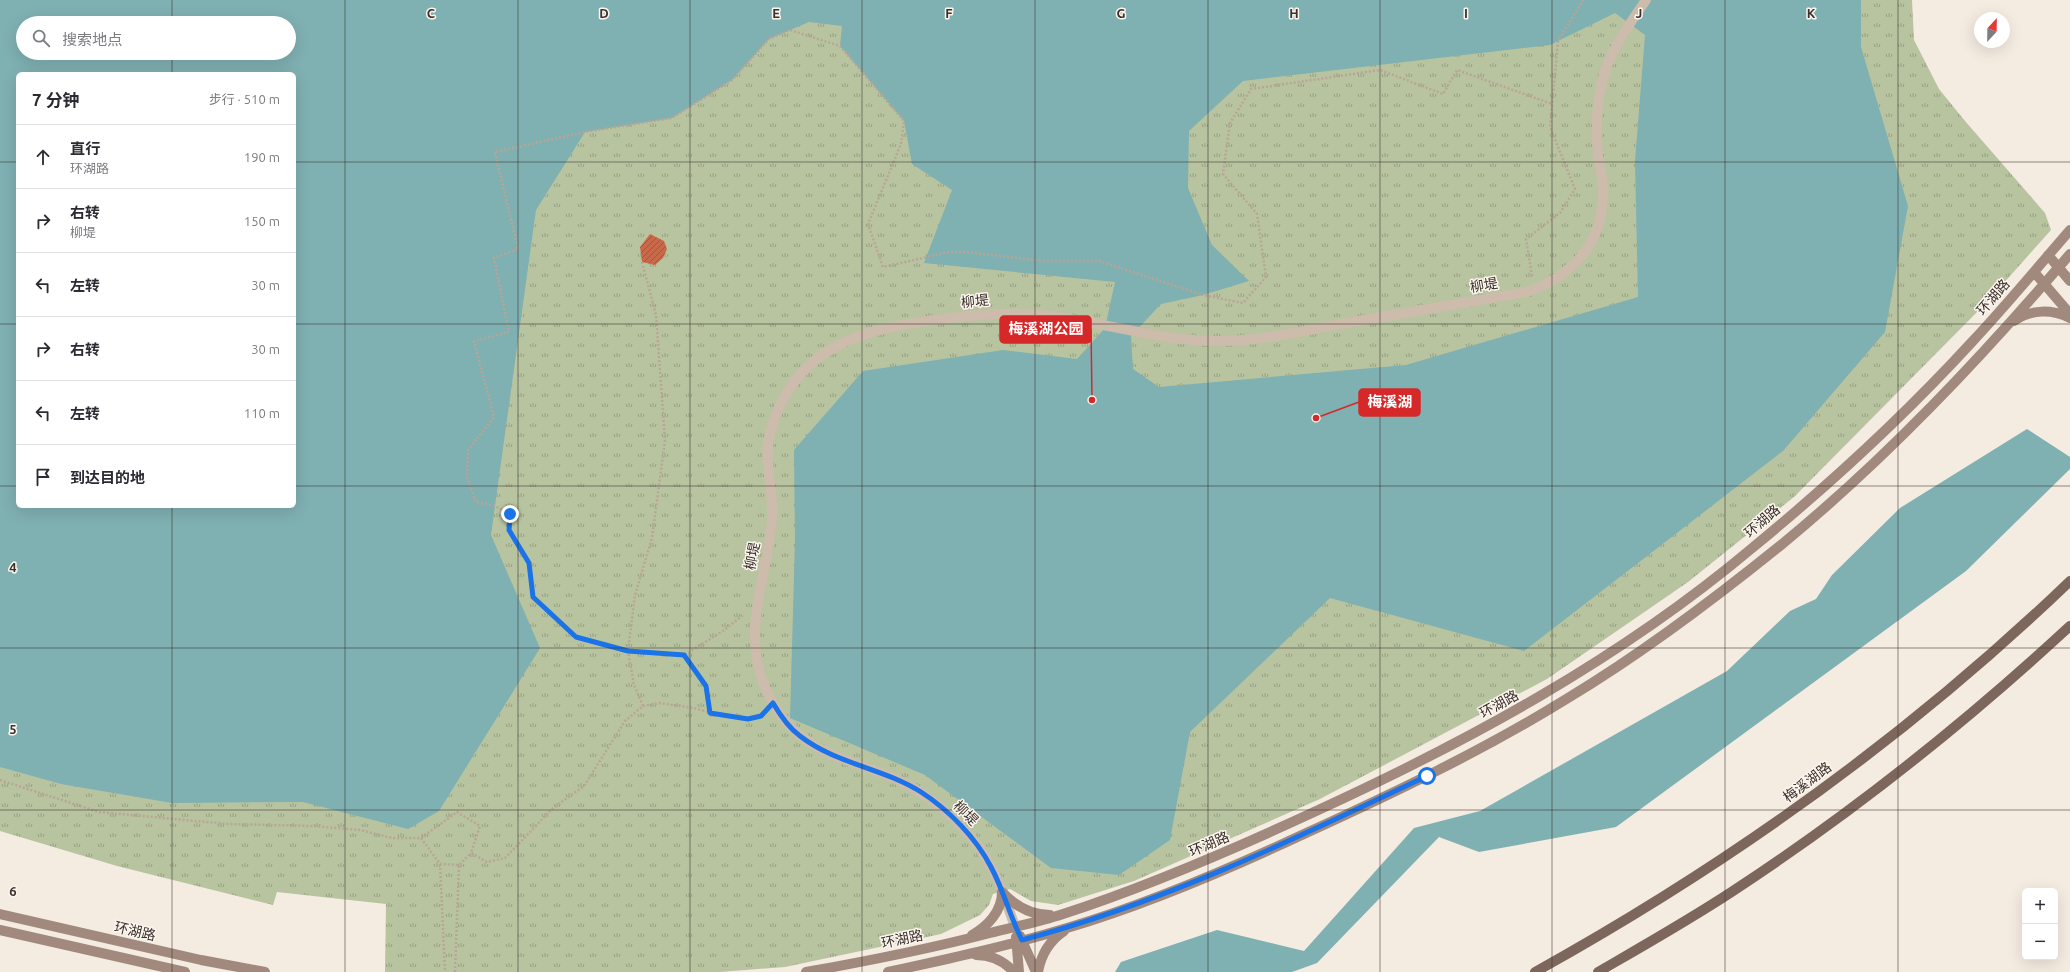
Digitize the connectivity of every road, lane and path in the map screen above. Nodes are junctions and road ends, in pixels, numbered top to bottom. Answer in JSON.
{"nodes":[{"id":1,"x":1583,"y":0,"type":"edge"},
{"id":2,"x":1646,"y":0,"type":"edge"},
{"id":3,"x":1552,"y":104,"type":"junction"},
{"id":4,"x":2070,"y":230,"type":"edge"},
{"id":5,"x":2070,"y":254,"type":"edge"},
{"id":6,"x":2048,"y":255,"type":"junction"},
{"id":7,"x":642,"y":262,"type":"dead end"},
{"id":8,"x":2058,"y":267,"type":"junction"},
{"id":9,"x":2034,"y":272,"type":"junction"},
{"id":10,"x":2070,"y":281,"type":"edge"},
{"id":11,"x":2045,"y":284,"type":"junction"},
{"id":12,"x":1534,"y":290,"type":"junction"},
{"id":13,"x":2070,"y":314,"type":"edge"},
{"id":14,"x":2070,"y":318,"type":"edge"},
{"id":15,"x":2004,"y":328,"type":"junction"},
{"id":16,"x":2070,"y":581,"type":"edge"},
{"id":17,"x":756,"y":604,"type":"junction"},
{"id":18,"x":2070,"y":626,"type":"edge"},
{"id":19,"x":628,"y":651,"type":"junction"},
{"id":20,"x":684,"y":655,"type":"junction"},
{"id":21,"x":773,"y":703,"type":"junction"},
{"id":22,"x":643,"y":706,"type":"junction"},
{"id":23,"x":710,"y":713,"type":"junction"},
{"id":24,"x":0,"y":780,"type":"edge"},
{"id":25,"x":421,"y":838,"type":"junction"},
{"id":26,"x":471,"y":853,"type":"junction"},
{"id":27,"x":440,"y":864,"type":"junction"},
{"id":28,"x":459,"y":865,"type":"junction"},
{"id":29,"x":1002,"y":892,"type":"junction"},
{"id":30,"x":0,"y":914,"type":"edge"},
{"id":31,"x":1060,"y":915,"type":"junction"},
{"id":32,"x":1015,"y":927,"type":"junction"},
{"id":33,"x":1068,"y":928,"type":"junction"},
{"id":34,"x":0,"y":930,"type":"edge"},
{"id":35,"x":961,"y":941,"type":"junction"},
{"id":36,"x":1019,"y":941,"type":"junction"},
{"id":37,"x":964,"y":955,"type":"junction"},
{"id":38,"x":185,"y":972,"type":"edge"},
{"id":39,"x":265,"y":972,"type":"edge"},
{"id":40,"x":445,"y":972,"type":"edge"},
{"id":41,"x":455,"y":972,"type":"edge"},
{"id":42,"x":806,"y":972,"type":"edge"},
{"id":43,"x":888,"y":972,"type":"edge"},
{"id":44,"x":1014,"y":972,"type":"edge"},
{"id":45,"x":1019,"y":972,"type":"edge"},
{"id":46,"x":1037,"y":972,"type":"edge"},
{"id":47,"x":1535,"y":972,"type":"edge"},
{"id":48,"x":1598,"y":972,"type":"edge"}],
"edges":[{"from":1,"to":3,"type":"path"},
{"from":2,"to":12,"type":"street","name":"柳堤"},
{"from":3,"to":12,"type":"path"},
{"from":3,"to":19,"type":"path"},
{"from":4,"to":6,"type":"main road","name":"环湖路"},
{"from":5,"to":8,"type":"main road","name":"环湖路"},
{"from":6,"to":8,"type":"main road"},
{"from":6,"to":9,"type":"main road","name":"环湖路"},
{"from":7,"to":19,"type":"path"},
{"from":8,"to":10,"type":"main road"},
{"from":8,"to":11,"type":"main road","name":"环湖路"},
{"from":9,"to":11,"type":"main road"},
{"from":9,"to":31,"type":"main road","name":"环湖路"},
{"from":11,"to":13,"type":"main road"},
{"from":11,"to":15,"type":"main road","name":"环湖路"},
{"from":12,"to":17,"type":"street","name":"柳堤"},
{"from":14,"to":15,"type":"main road"},
{"from":15,"to":33,"type":"main road","name":"环湖路"},
{"from":16,"to":47,"type":"main road","name":"梅溪湖路"},
{"from":17,"to":20,"type":"path"},
{"from":17,"to":21,"type":"street","name":"柳堤"},
{"from":18,"to":48,"type":"main road"},
{"from":19,"to":20,"type":"path"},
{"from":19,"to":22,"type":"path"},
{"from":20,"to":23,"type":"path"},
{"from":21,"to":23,"type":"path"},
{"from":21,"to":29,"type":"street","name":"柳堤"},
{"from":22,"to":23,"type":"path"},
{"from":22,"to":26,"type":"path"},
{"from":24,"to":25,"type":"path"},
{"from":25,"to":26,"type":"path"},
{"from":25,"to":27,"type":"path"},
{"from":26,"to":28,"type":"path"},
{"from":27,"to":28,"type":"path"},
{"from":27,"to":40,"type":"path"},
{"from":28,"to":41,"type":"path"},
{"from":29,"to":31,"type":"main road"},
{"from":29,"to":32,"type":"street","name":"柳堤"},
{"from":29,"to":35,"type":"main road"},
{"from":30,"to":39,"type":"main road","name":"环湖路"},
{"from":31,"to":32,"type":"main road","name":"环湖路"},
{"from":32,"to":35,"type":"main road","name":"环湖路"},
{"from":32,"to":36,"type":"main road"},
{"from":33,"to":36,"type":"main road","name":"环湖路"},
{"from":33,"to":46,"type":"main road"},
{"from":34,"to":38,"type":"main road","name":"环湖路"},
{"from":35,"to":42,"type":"main road","name":"环湖路"},
{"from":36,"to":37,"type":"main road","name":"环湖路"},
{"from":36,"to":45,"type":"main road"},
{"from":36,"to":46,"type":"main road"},
{"from":37,"to":43,"type":"main road","name":"环湖路"},
{"from":37,"to":44,"type":"main road"}]}
